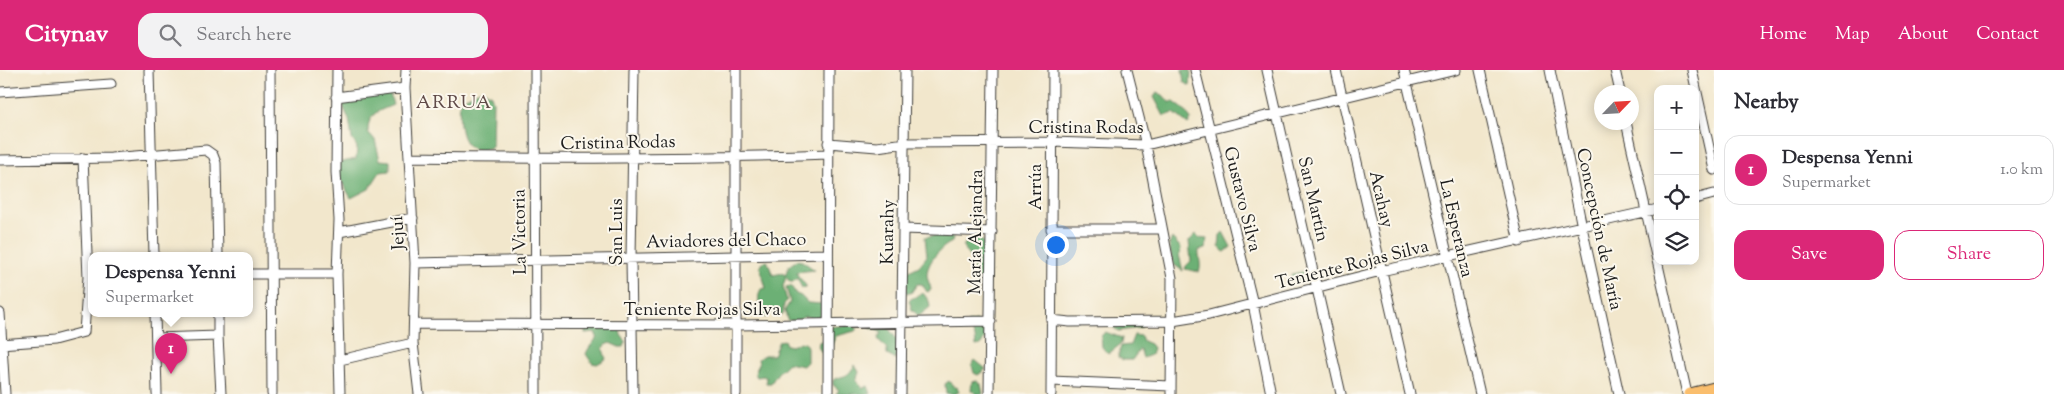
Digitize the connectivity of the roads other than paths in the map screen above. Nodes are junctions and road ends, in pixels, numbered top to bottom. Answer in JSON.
{"nodes":[{"id":1,"x":148,"y":70,"type":"edge"},
{"id":2,"x":270,"y":70,"type":"edge"},
{"id":3,"x":337,"y":70,"type":"edge"},
{"id":4,"x":406,"y":70,"type":"edge"},
{"id":5,"x":535,"y":70,"type":"edge"},
{"id":6,"x":634,"y":70,"type":"edge"},
{"id":7,"x":736,"y":70,"type":"edge"},
{"id":8,"x":829,"y":70,"type":"edge"},
{"id":9,"x":905,"y":70,"type":"edge"},
{"id":10,"x":993,"y":70,"type":"edge"},
{"id":11,"x":1053,"y":70,"type":"edge"},
{"id":12,"x":1127,"y":70,"type":"edge"},
{"id":13,"x":1195,"y":70,"type":"edge"},
{"id":14,"x":1267,"y":70,"type":"edge"},
{"id":15,"x":1336,"y":70,"type":"edge"},
{"id":16,"x":1404,"y":70,"type":"edge"},
{"id":17,"x":1456,"y":70,"type":"edge"},
{"id":18,"x":1480,"y":70,"type":"edge"},
{"id":19,"x":1550,"y":70,"type":"edge"},
{"id":20,"x":1615,"y":70,"type":"edge"},
{"id":21,"x":1692,"y":70,"type":"edge"},
{"id":22,"x":1406,"y":81,"type":"junction"},
{"id":23,"x":111,"y":84,"type":"dead end"},
{"id":24,"x":1618,"y":85,"type":"edge"},
{"id":25,"x":405,"y":88,"type":"junction"},
{"id":26,"x":0,"y":92,"type":"edge"},
{"id":27,"x":336,"y":97,"type":"junction"},
{"id":28,"x":1342,"y":98,"type":"junction"},
{"id":29,"x":1277,"y":113,"type":"junction"},
{"id":30,"x":1210,"y":130,"type":"junction"},
{"id":31,"x":1628,"y":130,"type":"edge"},
{"id":32,"x":1051,"y":142,"type":"junction"},
{"id":33,"x":828,"y":143,"type":"junction"},
{"id":34,"x":905,"y":143,"type":"junction"},
{"id":35,"x":993,"y":143,"type":"junction"},
{"id":36,"x":1146,"y":145,"type":"junction"},
{"id":37,"x":152,"y":154,"type":"junction"},
{"id":38,"x":828,"y":154,"type":"junction"},
{"id":39,"x":410,"y":157,"type":"junction"},
{"id":40,"x":633,"y":157,"type":"junction"},
{"id":41,"x":737,"y":157,"type":"junction"},
{"id":42,"x":83,"y":158,"type":"junction"},
{"id":43,"x":535,"y":159,"type":"junction"},
{"id":44,"x":0,"y":160,"type":"edge"},
{"id":45,"x":1714,"y":170,"type":"edge"},
{"id":46,"x":1714,"y":194,"type":"edge"},
{"id":47,"x":1699,"y":198,"type":"edge"},
{"id":48,"x":1654,"y":210,"type":"edge"},
{"id":49,"x":1646,"y":212,"type":"junction"},
{"id":50,"x":413,"y":218,"type":"junction"},
{"id":51,"x":1582,"y":227,"type":"junction"},
{"id":52,"x":903,"y":229,"type":"junction"},
{"id":53,"x":1051,"y":229,"type":"junction"},
{"id":54,"x":1161,"y":229,"type":"junction"},
{"id":55,"x":339,"y":232,"type":"junction"},
{"id":56,"x":992,"y":232,"type":"junction"},
{"id":57,"x":1519,"y":242,"type":"junction"},
{"id":58,"x":154,"y":252,"type":"edge"},
{"id":59,"x":218,"y":252,"type":"edge"},
{"id":60,"x":828,"y":254,"type":"junction"},
{"id":61,"x":737,"y":257,"type":"junction"},
{"id":62,"x":632,"y":258,"type":"junction"},
{"id":63,"x":1447,"y":258,"type":"junction"},
{"id":64,"x":536,"y":260,"type":"junction"},
{"id":65,"x":415,"y":263,"type":"junction"},
{"id":66,"x":1381,"y":271,"type":"junction"},
{"id":67,"x":253,"y":274,"type":"edge"},
{"id":68,"x":271,"y":274,"type":"junction"},
{"id":69,"x":337,"y":274,"type":"junction"},
{"id":70,"x":1318,"y":289,"type":"junction"},
{"id":71,"x":1253,"y":304,"type":"junction"},
{"id":72,"x":0,"y":314,"type":"edge"},
{"id":73,"x":155,"y":317,"type":"edge"},
{"id":74,"x":218,"y":317,"type":"edge"},
{"id":75,"x":1051,"y":320,"type":"junction"},
{"id":76,"x":991,"y":321,"type":"junction"},
{"id":77,"x":1172,"y":321,"type":"junction"},
{"id":78,"x":902,"y":323,"type":"junction"},
{"id":79,"x":414,"y":324,"type":"junction"},
{"id":80,"x":537,"y":324,"type":"junction"},
{"id":81,"x":830,"y":324,"type":"junction"},
{"id":82,"x":632,"y":325,"type":"junction"},
{"id":83,"x":737,"y":326,"type":"junction"},
{"id":84,"x":218,"y":336,"type":"junction"},
{"id":85,"x":156,"y":338,"type":"junction"},
{"id":86,"x":413,"y":342,"type":"junction"},
{"id":87,"x":1,"y":344,"type":"edge"},
{"id":88,"x":340,"y":360,"type":"junction"},
{"id":89,"x":1051,"y":381,"type":"junction"},
{"id":90,"x":1714,"y":388,"type":"edge"},
{"id":91,"x":1171,"y":390,"type":"edge"},
{"id":92,"x":5,"y":394,"type":"edge"},
{"id":93,"x":157,"y":394,"type":"edge"},
{"id":94,"x":221,"y":394,"type":"edge"},
{"id":95,"x":272,"y":394,"type":"edge"},
{"id":96,"x":340,"y":394,"type":"edge"},
{"id":97,"x":418,"y":394,"type":"edge"},
{"id":98,"x":536,"y":394,"type":"edge"},
{"id":99,"x":633,"y":394,"type":"edge"},
{"id":100,"x":736,"y":394,"type":"edge"},
{"id":101,"x":828,"y":394,"type":"edge"},
{"id":102,"x":901,"y":394,"type":"edge"},
{"id":103,"x":989,"y":394,"type":"edge"},
{"id":104,"x":1051,"y":394,"type":"edge"},
{"id":105,"x":1271,"y":394,"type":"edge"},
{"id":106,"x":1341,"y":394,"type":"edge"},
{"id":107,"x":1410,"y":394,"type":"edge"},
{"id":108,"x":1480,"y":394,"type":"edge"},
{"id":109,"x":1620,"y":394,"type":"edge"},
{"id":110,"x":1688,"y":394,"type":"edge"}],
"edges":[{"from":1,"to":37,"type":"street"},
{"from":2,"to":68,"type":"street"},
{"from":3,"to":27,"type":"street"},
{"from":4,"to":25,"type":"street","name":"Jejuí"},
{"from":5,"to":43,"type":"street","name":"La Victoria"},
{"from":6,"to":40,"type":"street","name":"San Luis"},
{"from":7,"to":41,"type":"street"},
{"from":8,"to":33,"type":"street"},
{"from":9,"to":34,"type":"street","name":"Kuarahy"},
{"from":10,"to":35,"type":"street","name":"María Alejandra"},
{"from":11,"to":32,"type":"street","name":"Arrúa"},
{"from":12,"to":36,"type":"street"},
{"from":13,"to":30,"type":"street","name":"Gustavo Silva"},
{"from":14,"to":29,"type":"street","name":"San Martín"},
{"from":15,"to":28,"type":"street","name":"Acahay"},
{"from":16,"to":22,"type":"street","name":"La Esperanza"},
{"from":17,"to":22,"type":"street","name":"Cristina Rodas"},
{"from":18,"to":57,"type":"street"},
{"from":19,"to":51,"type":"street","name":"Concepción de María"},
{"from":20,"to":24,"type":"street"},
{"from":21,"to":45,"type":"street"},
{"from":22,"to":28,"type":"street","name":"Cristina Rodas"},
{"from":22,"to":63,"type":"street","name":"La Esperanza"},
{"from":23,"to":26,"type":"street"},
{"from":25,"to":27,"type":"street"},
{"from":25,"to":39,"type":"street","name":"Jejuí"},
{"from":27,"to":55,"type":"street"},
{"from":28,"to":29,"type":"street","name":"Cristina Rodas"},
{"from":28,"to":66,"type":"street","name":"Acahay"},
{"from":29,"to":30,"type":"street","name":"Cristina Rodas"},
{"from":29,"to":70,"type":"street","name":"San Martín"},
{"from":30,"to":36,"type":"street","name":"Cristina Rodas"},
{"from":30,"to":71,"type":"street","name":"Gustavo Silva"},
{"from":31,"to":49,"type":"street"},
{"from":32,"to":35,"type":"street","name":"Cristina Rodas"},
{"from":32,"to":36,"type":"street","name":"Cristina Rodas"},
{"from":32,"to":53,"type":"street","name":"Arrúa"},
{"from":33,"to":34,"type":"street","name":"Cristina Rodas"},
{"from":33,"to":38,"type":"street"},
{"from":34,"to":35,"type":"street","name":"Cristina Rodas"},
{"from":34,"to":52,"type":"street","name":"Kuarahy"},
{"from":35,"to":56,"type":"street","name":"María Alejandra"},
{"from":36,"to":54,"type":"street"},
{"from":37,"to":42,"type":"street"},
{"from":37,"to":58,"type":"street"},
{"from":37,"to":59,"type":"street"},
{"from":38,"to":41,"type":"street","name":"Cristina Rodas"},
{"from":38,"to":60,"type":"street"},
{"from":39,"to":43,"type":"street","name":"Cristina Rodas"},
{"from":39,"to":50,"type":"street","name":"Jejuí"},
{"from":40,"to":41,"type":"street","name":"Cristina Rodas"},
{"from":40,"to":43,"type":"street","name":"Cristina Rodas"},
{"from":40,"to":62,"type":"street","name":"San Luis"},
{"from":41,"to":61,"type":"street"},
{"from":42,"to":44,"type":"street"},
{"from":42,"to":87,"type":"street"},
{"from":43,"to":64,"type":"street","name":"La Victoria"},
{"from":46,"to":47,"type":"street"},
{"from":48,"to":49,"type":"street","name":"Teniente Rojas Silva"},
{"from":49,"to":51,"type":"street","name":"Teniente Rojas Silva"},
{"from":49,"to":110,"type":"street"},
{"from":50,"to":55,"type":"street"},
{"from":50,"to":65,"type":"street","name":"Jejuí"},
{"from":51,"to":57,"type":"street","name":"Teniente Rojas Silva"},
{"from":51,"to":109,"type":"street","name":"Concepción de María"},
{"from":52,"to":56,"type":"street"},
{"from":52,"to":78,"type":"street","name":"Kuarahy"},
{"from":53,"to":54,"type":"street"},
{"from":53,"to":75,"type":"street","name":"Arrúa"},
{"from":54,"to":77,"type":"street"},
{"from":55,"to":69,"type":"street"},
{"from":56,"to":76,"type":"street","name":"María Alejandra"},
{"from":57,"to":63,"type":"street","name":"Teniente Rojas Silva"},
{"from":60,"to":61,"type":"street","name":"Aviadores del Chaco"},
{"from":60,"to":81,"type":"street"},
{"from":61,"to":62,"type":"street","name":"Aviadores del Chaco"},
{"from":61,"to":83,"type":"street"},
{"from":62,"to":64,"type":"street","name":"Aviadores del Chaco"},
{"from":62,"to":82,"type":"street","name":"San Luis"},
{"from":63,"to":66,"type":"street","name":"Teniente Rojas Silva"},
{"from":63,"to":108,"type":"street","name":"La Esperanza"},
{"from":64,"to":65,"type":"street","name":"Aviadores del Chaco"},
{"from":64,"to":80,"type":"street","name":"La Victoria"},
{"from":65,"to":79,"type":"street","name":"Jejuí"},
{"from":66,"to":70,"type":"street","name":"Teniente Rojas Silva"},
{"from":66,"to":107,"type":"street","name":"Acahay"},
{"from":67,"to":68,"type":"street"},
{"from":68,"to":69,"type":"street"},
{"from":68,"to":95,"type":"street"},
{"from":69,"to":88,"type":"street"},
{"from":70,"to":71,"type":"street","name":"Teniente Rojas Silva"},
{"from":70,"to":106,"type":"street","name":"San Martín"},
{"from":71,"to":77,"type":"street","name":"Teniente Rojas Silva"},
{"from":71,"to":105,"type":"street","name":"Gustavo Silva"},
{"from":72,"to":87,"type":"street"},
{"from":73,"to":85,"type":"street"},
{"from":74,"to":84,"type":"street"},
{"from":75,"to":77,"type":"street","name":"Teniente Rojas Silva"},
{"from":75,"to":89,"type":"street","name":"Arrúa"},
{"from":76,"to":78,"type":"street","name":"Teniente Rojas Silva"},
{"from":76,"to":103,"type":"street","name":"María Alejandra"},
{"from":77,"to":91,"type":"street"},
{"from":78,"to":81,"type":"street","name":"Teniente Rojas Silva"},
{"from":78,"to":102,"type":"street","name":"Kuarahy"},
{"from":79,"to":80,"type":"street","name":"Teniente Rojas Silva"},
{"from":79,"to":86,"type":"street","name":"Jejuí"},
{"from":80,"to":82,"type":"street","name":"Teniente Rojas Silva"},
{"from":80,"to":98,"type":"street","name":"La Victoria"},
{"from":81,"to":83,"type":"street","name":"Teniente Rojas Silva"},
{"from":81,"to":101,"type":"street"},
{"from":82,"to":83,"type":"street","name":"Teniente Rojas Silva"},
{"from":82,"to":99,"type":"street","name":"San Luis"},
{"from":83,"to":100,"type":"street"},
{"from":84,"to":85,"type":"street"},
{"from":84,"to":94,"type":"street"},
{"from":85,"to":93,"type":"street"},
{"from":86,"to":88,"type":"street"},
{"from":86,"to":97,"type":"street","name":"Jejuí"},
{"from":87,"to":92,"type":"street"},
{"from":88,"to":96,"type":"street"},
{"from":89,"to":91,"type":"street"},
{"from":89,"to":104,"type":"street","name":"Arrúa"},
{"from":90,"to":110,"type":"main road"}]}
